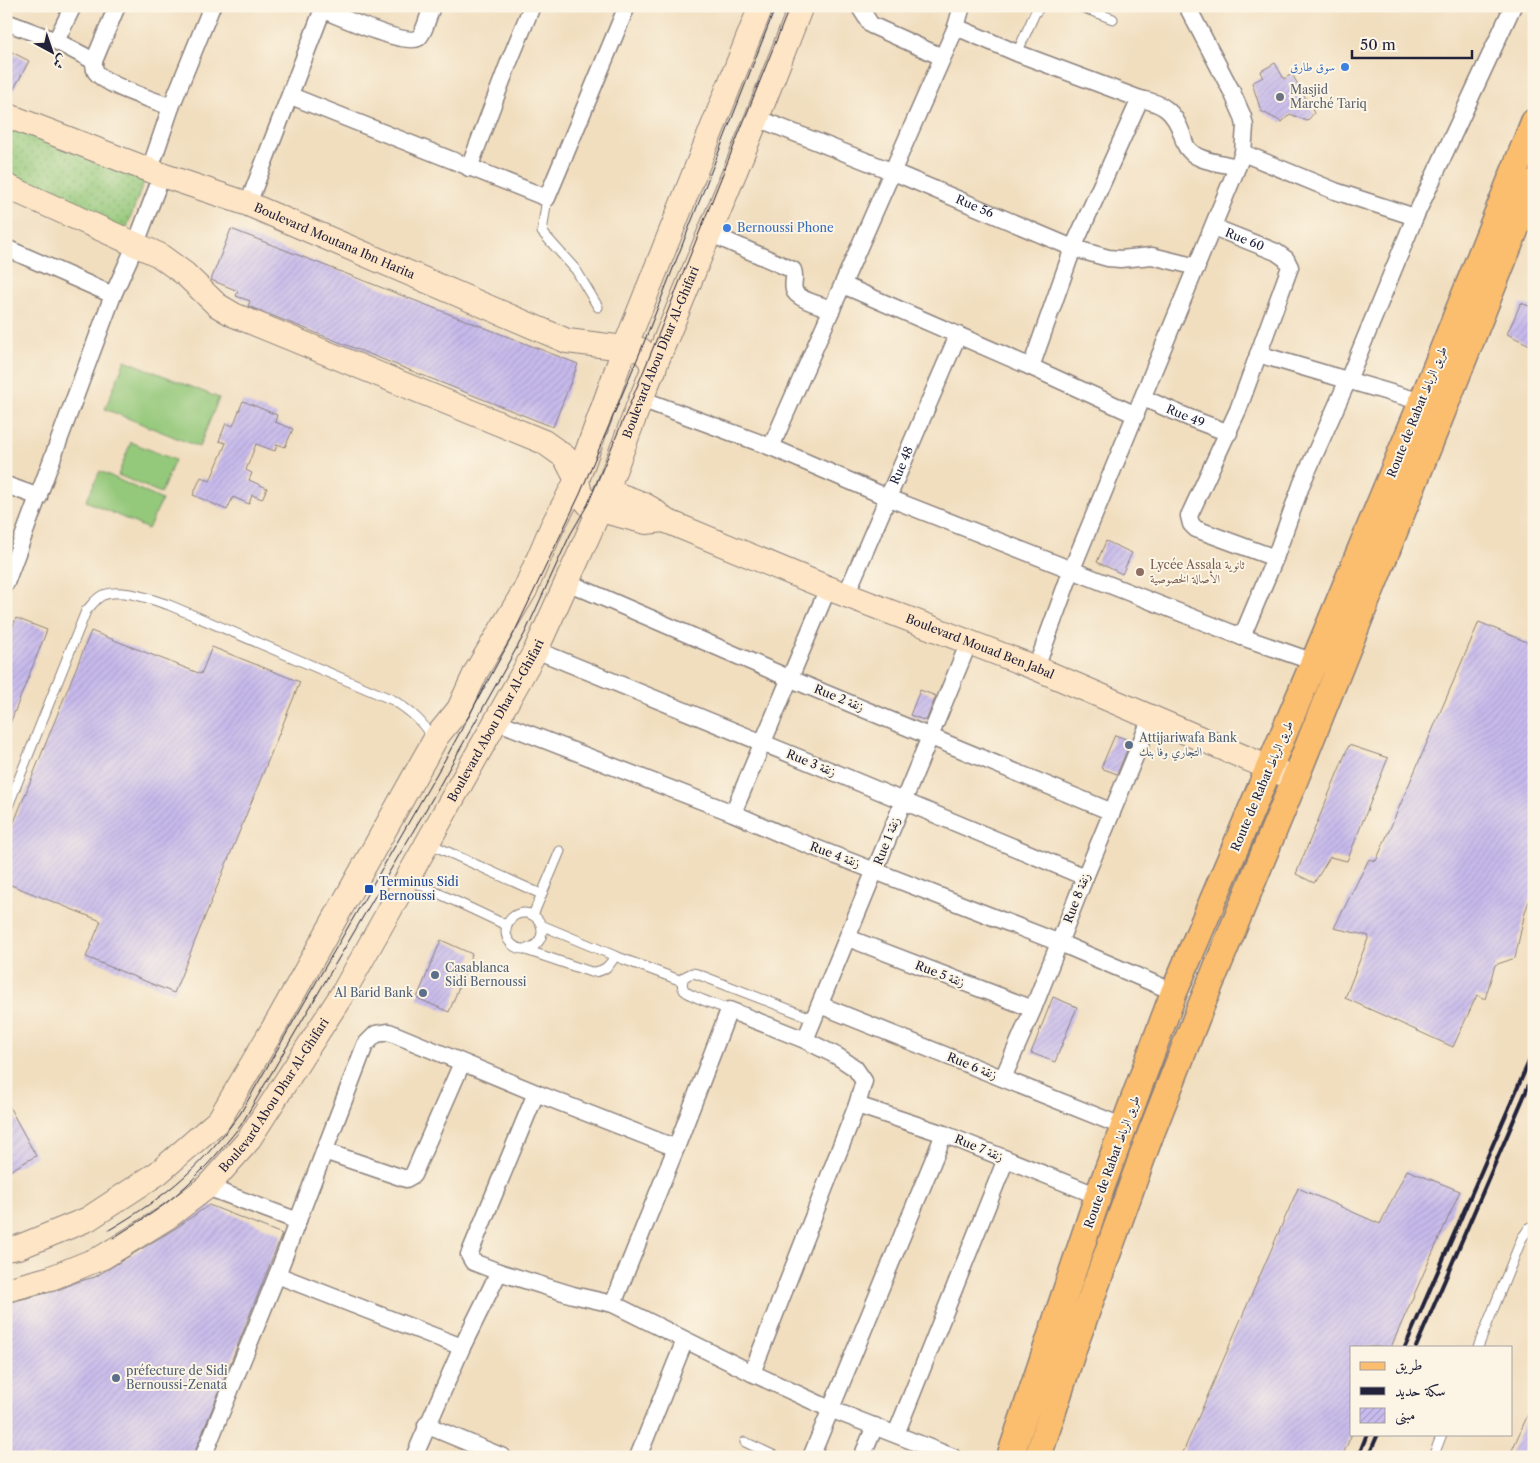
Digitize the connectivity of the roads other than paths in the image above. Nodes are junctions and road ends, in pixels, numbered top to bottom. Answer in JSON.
{"nodes":[{"id":1,"x":73,"y":6,"type":"edge"},
{"id":2,"x":117,"y":6,"type":"edge"},
{"id":3,"x":212,"y":6,"type":"edge"},
{"id":4,"x":432,"y":6,"type":"edge"},
{"id":5,"x":532,"y":6,"type":"edge"},
{"id":6,"x":627,"y":6,"type":"edge"},
{"id":7,"x":761,"y":6,"type":"edge"},
{"id":8,"x":802,"y":6,"type":"edge"},
{"id":9,"x":859,"y":6,"type":"edge"},
{"id":10,"x":962,"y":6,"type":"edge"},
{"id":11,"x":1041,"y":6,"type":"edge"},
{"id":12,"x":1079,"y":6,"type":"edge"},
{"id":13,"x":1187,"y":6,"type":"edge"},
{"id":14,"x":1512,"y":6,"type":"edge"},
{"id":15,"x":323,"y":8,"type":"edge"},
{"id":16,"x":1113,"y":19,"type":"dead end"},
{"id":17,"x":6,"y":22,"type":"edge"},
{"id":18,"x":956,"y":27,"type":"junction"},
{"id":19,"x":56,"y":41,"type":"junction"},
{"id":20,"x":1017,"y":53,"type":"junction"},
{"id":21,"x":942,"y":57,"type":"junction"},
{"id":22,"x":94,"y":61,"type":"junction"},
{"id":23,"x":291,"y":96,"type":"junction"},
{"id":24,"x":1140,"y":100,"type":"junction"},
{"id":25,"x":171,"y":107,"type":"junction"},
{"id":26,"x":6,"y":115,"type":"edge"},
{"id":27,"x":758,"y":118,"type":"junction"},
{"id":28,"x":1534,"y":122,"type":"edge"},
{"id":29,"x":1240,"y":160,"type":"junction"},
{"id":30,"x":469,"y":168,"type":"junction"},
{"id":31,"x":891,"y":171,"type":"junction"},
{"id":32,"x":156,"y":172,"type":"junction"},
{"id":33,"x":1534,"y":183,"type":"edge"},
{"id":34,"x":6,"y":186,"type":"edge"},
{"id":35,"x":547,"y":198,"type":"junction"},
{"id":36,"x":248,"y":204,"type":"junction"},
{"id":37,"x":1415,"y":217,"type":"junction"},
{"id":38,"x":1213,"y":227,"type":"junction"},
{"id":39,"x":710,"y":233,"type":"junction"},
{"id":40,"x":135,"y":246,"type":"junction"},
{"id":41,"x":6,"y":248,"type":"edge"},
{"id":42,"x":1073,"y":248,"type":"junction"},
{"id":43,"x":1197,"y":267,"type":"junction"},
{"id":44,"x":843,"y":285,"type":"junction"},
{"id":45,"x":113,"y":295,"type":"junction"},
{"id":46,"x":598,"y":307,"type":"dead end"},
{"id":47,"x":832,"y":309,"type":"junction"},
{"id":48,"x":958,"y":335,"type":"junction"},
{"id":49,"x":625,"y":347,"type":"junction"},
{"id":50,"x":1258,"y":354,"type":"junction"},
{"id":51,"x":1031,"y":367,"type":"junction"},
{"id":52,"x":654,"y":370,"type":"junction"},
{"id":53,"x":1348,"y":380,"type":"junction"},
{"id":54,"x":1143,"y":398,"type":"junction"},
{"id":55,"x":642,"y":399,"type":"junction"},
{"id":56,"x":1422,"y":402,"type":"junction"},
{"id":57,"x":1136,"y":415,"type":"junction"},
{"id":58,"x":1229,"y":433,"type":"junction"},
{"id":59,"x":771,"y":447,"type":"junction"},
{"id":60,"x":577,"y":480,"type":"junction"},
{"id":61,"x":6,"y":485,"type":"edge"},
{"id":62,"x":39,"y":497,"type":"junction"},
{"id":63,"x":889,"y":498,"type":"junction"},
{"id":64,"x":602,"y":501,"type":"junction"},
{"id":65,"x":1274,"y":558,"type":"junction"},
{"id":66,"x":1072,"y":569,"type":"junction"},
{"id":67,"x":567,"y":582,"type":"junction"},
{"id":68,"x":6,"y":583,"type":"edge"},
{"id":69,"x":837,"y":592,"type":"junction"},
{"id":70,"x":1242,"y":637,"type":"junction"},
{"id":71,"x":970,"y":642,"type":"junction"},
{"id":72,"x":536,"y":650,"type":"junction"},
{"id":73,"x":1314,"y":662,"type":"junction"},
{"id":74,"x":1036,"y":668,"type":"junction"},
{"id":75,"x":791,"y":679,"type":"junction"},
{"id":76,"x":1151,"y":718,"type":"junction"},
{"id":77,"x":496,"y":721,"type":"junction"},
{"id":78,"x":931,"y":736,"type":"junction"},
{"id":79,"x":434,"y":742,"type":"junction"},
{"id":80,"x":763,"y":743,"type":"junction"},
{"id":81,"x":1270,"y":768,"type":"junction"},
{"id":82,"x":1295,"y":779,"type":"junction"},
{"id":83,"x":904,"y":802,"type":"junction"},
{"id":84,"x":6,"y":811,"type":"edge"},
{"id":85,"x":1112,"y":812,"type":"junction"},
{"id":86,"x":733,"y":813,"type":"junction"},
{"id":87,"x":428,"y":843,"type":"junction"},
{"id":88,"x":560,"y":851,"type":"dead end"},
{"id":89,"x":876,"y":870,"type":"junction"},
{"id":90,"x":1085,"y":877,"type":"junction"},
{"id":91,"x":408,"y":879,"type":"junction"},
{"id":92,"x":541,"y":894,"type":"junction"},
{"id":93,"x":533,"y":915,"type":"junction"},
{"id":94,"x":506,"y":925,"type":"junction"},
{"id":95,"x":541,"y":925,"type":"junction"},
{"id":96,"x":848,"y":938,"type":"junction"},
{"id":97,"x":1060,"y":943,"type":"junction"},
{"id":98,"x":526,"y":950,"type":"junction"},
{"id":99,"x":615,"y":956,"type":"junction"},
{"id":100,"x":682,"y":981,"type":"junction"},
{"id":101,"x":1174,"y":992,"type":"junction"},
{"id":102,"x":729,"y":1010,"type":"junction"},
{"id":103,"x":1033,"y":1010,"type":"junction"},
{"id":104,"x":817,"y":1012,"type":"junction"},
{"id":105,"x":805,"y":1040,"type":"junction"},
{"id":106,"x":462,"y":1063,"type":"junction"},
{"id":107,"x":1003,"y":1078,"type":"junction"},
{"id":108,"x":536,"y":1093,"type":"junction"},
{"id":109,"x":858,"y":1105,"type":"junction"},
{"id":110,"x":1124,"y":1127,"type":"junction"},
{"id":111,"x":944,"y":1134,"type":"junction"},
{"id":112,"x":676,"y":1148,"type":"junction"},
{"id":113,"x":324,"y":1151,"type":"junction"},
{"id":114,"x":1006,"y":1159,"type":"junction"},
{"id":115,"x":207,"y":1187,"type":"junction"},
{"id":116,"x":1098,"y":1196,"type":"junction"},
{"id":117,"x":298,"y":1222,"type":"junction"},
{"id":118,"x":1534,"y":1227,"type":"edge"},
{"id":119,"x":6,"y":1250,"type":"edge"},
{"id":120,"x":499,"y":1272,"type":"junction"},
{"id":121,"x":277,"y":1275,"type":"junction"},
{"id":122,"x":6,"y":1290,"type":"edge"},
{"id":123,"x":612,"y":1304,"type":"junction"},
{"id":124,"x":685,"y":1340,"type":"junction"},
{"id":125,"x":1478,"y":1346,"type":"edge"},
{"id":126,"x":462,"y":1347,"type":"junction"},
{"id":127,"x":752,"y":1373,"type":"junction"},
{"id":128,"x":830,"y":1409,"type":"junction"},
{"id":129,"x":426,"y":1426,"type":"junction"},
{"id":130,"x":875,"y":1426,"type":"junction"},
{"id":131,"x":896,"y":1434,"type":"junction"},
{"id":132,"x":1441,"y":1436,"type":"edge"},
{"id":133,"x":745,"y":1442,"type":"dead end"},
{"id":134,"x":947,"y":1456,"type":"edge"},
{"id":135,"x":203,"y":1457,"type":"edge"},
{"id":136,"x":414,"y":1457,"type":"edge"},
{"id":137,"x":503,"y":1457,"type":"edge"},
{"id":138,"x":638,"y":1457,"type":"edge"},
{"id":139,"x":777,"y":1457,"type":"edge"},
{"id":140,"x":811,"y":1457,"type":"edge"},
{"id":141,"x":862,"y":1457,"type":"edge"},
{"id":142,"x":1010,"y":1457,"type":"edge"},
{"id":143,"x":1038,"y":1457,"type":"edge"},
{"id":144,"x":1433,"y":1457,"type":"edge"}],
"edges":[{"from":1,"to":19,"type":"street"},
{"from":2,"to":22,"type":"street"},
{"from":3,"to":25,"type":"street"},
{"from":4,"to":15,"type":"street"},
{"from":5,"to":30,"type":"street"},
{"from":6,"to":35,"type":"street"},
{"from":7,"to":49,"type":"street"},
{"from":8,"to":27,"type":"street","name":"Boulevard Abou Dhar Al-Ghifari"},
{"from":9,"to":21,"type":"street"},
{"from":10,"to":18,"type":"street"},
{"from":11,"to":20,"type":"lane"},
{"from":12,"to":16,"type":"lane"},
{"from":13,"to":29,"type":"street"},
{"from":14,"to":37,"type":"street"},
{"from":15,"to":23,"type":"street"},
{"from":17,"to":19,"type":"street"},
{"from":18,"to":20,"type":"street"},
{"from":18,"to":21,"type":"street"},
{"from":19,"to":22,"type":"street"},
{"from":20,"to":24,"type":"street"},
{"from":21,"to":31,"type":"street"},
{"from":22,"to":25,"type":"street"},
{"from":23,"to":30,"type":"street"},
{"from":23,"to":36,"type":"street"},
{"from":24,"to":29,"type":"street"},
{"from":24,"to":42,"type":"street"},
{"from":25,"to":32,"type":"street"},
{"from":26,"to":32,"type":"street","name":"Boulevard Moutana Ibn Harita"},
{"from":27,"to":31,"type":"street","name":"Rue 56"},
{"from":27,"to":39,"type":"street","name":"Boulevard Abou Dhar Al-Ghifari"},
{"from":28,"to":56,"type":"main road","name":"Route de Rabat طريق الرباط"},
{"from":29,"to":37,"type":"street"},
{"from":29,"to":38,"type":"street"},
{"from":30,"to":35,"type":"street"},
{"from":31,"to":42,"type":"street","name":"Rue 56"},
{"from":31,"to":44,"type":"street"},
{"from":32,"to":36,"type":"street","name":"Boulevard Moutana Ibn Harita"},
{"from":32,"to":40,"type":"street"},
{"from":33,"to":82,"type":"main road","name":"Route de Rabat طريق الرباط"},
{"from":34,"to":40,"type":"street"},
{"from":35,"to":46,"type":"lane"},
{"from":36,"to":49,"type":"street","name":"Boulevard Moutana Ibn Harita"},
{"from":37,"to":53,"type":"street"},
{"from":38,"to":43,"type":"street"},
{"from":38,"to":50,"type":"street","name":"Rue 60"},
{"from":39,"to":47,"type":"street"},
{"from":39,"to":52,"type":"street","name":"Boulevard Abou Dhar Al-Ghifari"},
{"from":40,"to":45,"type":"street"},
{"from":40,"to":60,"type":"street"},
{"from":41,"to":45,"type":"street"},
{"from":42,"to":43,"type":"street","name":"Rue 56"},
{"from":42,"to":51,"type":"street"},
{"from":43,"to":54,"type":"street"},
{"from":44,"to":47,"type":"street"},
{"from":44,"to":48,"type":"street"},
{"from":45,"to":62,"type":"street"},
{"from":47,"to":59,"type":"street"},
{"from":48,"to":51,"type":"street"},
{"from":48,"to":63,"type":"street","name":"Rue 48"},
{"from":49,"to":52,"type":"street","name":"Boulevard Moutana Ibn Harita"},
{"from":49,"to":60,"type":"street"},
{"from":50,"to":53,"type":"street"},
{"from":50,"to":58,"type":"street"},
{"from":51,"to":57,"type":"street"},
{"from":52,"to":55,"type":"street","name":"Boulevard Abou Dhar Al-Ghifari"},
{"from":53,"to":56,"type":"street"},
{"from":53,"to":65,"type":"street"},
{"from":54,"to":57,"type":"street"},
{"from":54,"to":58,"type":"street","name":"Rue 49"},
{"from":55,"to":59,"type":"street"},
{"from":55,"to":64,"type":"street","name":"Boulevard Abou Dhar Al-Ghifari"},
{"from":56,"to":73,"type":"main road","name":"Route de Rabat طريق الرباط"},
{"from":57,"to":66,"type":"street"},
{"from":58,"to":65,"type":"street"},
{"from":59,"to":63,"type":"street"},
{"from":60,"to":64,"type":"street"},
{"from":60,"to":79,"type":"street"},
{"from":61,"to":62,"type":"street"},
{"from":62,"to":68,"type":"street"},
{"from":63,"to":66,"type":"street"},
{"from":63,"to":69,"type":"street","name":"Rue 48"},
{"from":64,"to":67,"type":"street","name":"Boulevard Abou Dhar Al-Ghifari"},
{"from":64,"to":69,"type":"street","name":"Boulevard Mouad Ben Jabal"},
{"from":65,"to":70,"type":"street"},
{"from":66,"to":70,"type":"street"},
{"from":66,"to":74,"type":"street"},
{"from":67,"to":72,"type":"street","name":"Boulevard Abou Dhar Al-Ghifari"},
{"from":67,"to":75,"type":"street","name":"Rue 2 زنقة"},
{"from":69,"to":71,"type":"street","name":"Boulevard Mouad Ben Jabal"},
{"from":69,"to":75,"type":"street","name":"Rue 48"},
{"from":70,"to":73,"type":"street"},
{"from":71,"to":74,"type":"street","name":"Boulevard Mouad Ben Jabal"},
{"from":71,"to":78,"type":"street","name":"Rue 1 زنقة"},
{"from":72,"to":77,"type":"street","name":"Boulevard Abou Dhar Al-Ghifari"},
{"from":72,"to":80,"type":"street","name":"Rue 3 زنقة"},
{"from":73,"to":81,"type":"main road","name":"Route de Rabat طريق الرباط"},
{"from":74,"to":76,"type":"street","name":"Boulevard Mouad Ben Jabal"},
{"from":75,"to":78,"type":"street","name":"Rue 2 زنقة"},
{"from":75,"to":80,"type":"street","name":"Rue 48"},
{"from":76,"to":81,"type":"street","name":"Boulevard Mouad Ben Jabal"},
{"from":76,"to":85,"type":"street","name":"Rue 8 زنقة"},
{"from":77,"to":86,"type":"street","name":"Rue 4 زنقة"},
{"from":77,"to":87,"type":"street","name":"Boulevard Abou Dhar Al-Ghifari"},
{"from":78,"to":83,"type":"street","name":"Rue 1 زنقة"},
{"from":78,"to":85,"type":"street","name":"Rue 2 زنقة"},
{"from":79,"to":84,"type":"lane"},
{"from":79,"to":119,"type":"street"},
{"from":80,"to":83,"type":"street","name":"Rue 3 زنقة"},
{"from":80,"to":86,"type":"street","name":"Rue 48"},
{"from":81,"to":82,"type":"street","name":"Boulevard Mouad Ben Jabal"},
{"from":81,"to":101,"type":"main road","name":"Route de Rabat طريق الرباط"},
{"from":82,"to":143,"type":"main road","name":"Route de Rabat طريق الرباط"},
{"from":83,"to":89,"type":"street","name":"Rue 1 زنقة"},
{"from":83,"to":90,"type":"street","name":"Rue 3 زنقة"},
{"from":85,"to":90,"type":"street","name":"Rue 8 زنقة"},
{"from":86,"to":89,"type":"street","name":"Rue 4 زنقة"},
{"from":87,"to":91,"type":"street","name":"Boulevard Abou Dhar Al-Ghifari"},
{"from":87,"to":92,"type":"lane"},
{"from":88,"to":92,"type":"lane"},
{"from":89,"to":96,"type":"street","name":"Rue 1 زنقة"},
{"from":89,"to":97,"type":"street","name":"Rue 4 زنقة"},
{"from":90,"to":97,"type":"street","name":"Rue 8 زنقة"},
{"from":91,"to":94,"type":"lane"},
{"from":91,"to":115,"type":"street","name":"Boulevard Abou Dhar Al-Ghifari"},
{"from":92,"to":93,"type":"lane"},
{"from":93,"to":94,"type":"lane"},
{"from":93,"to":95,"type":"lane"},
{"from":94,"to":98,"type":"lane"},
{"from":95,"to":98,"type":"lane"},
{"from":95,"to":99,"type":"lane"},
{"from":96,"to":103,"type":"street","name":"Rue 5 زنقة"},
{"from":96,"to":104,"type":"street","name":"Rue 1 زنقة"},
{"from":97,"to":101,"type":"street","name":"Rue 4 زنقة"},
{"from":97,"to":103,"type":"street","name":"Rue 8 زنقة"},
{"from":98,"to":99,"type":"lane"},
{"from":99,"to":100,"type":"lane"},
{"from":100,"to":102,"type":"lane"},
{"from":100,"to":104,"type":"lane"},
{"from":101,"to":110,"type":"main road","name":"Route de Rabat طريق الرباط"},
{"from":102,"to":105,"type":"street"},
{"from":102,"to":112,"type":"street"},
{"from":103,"to":107,"type":"street","name":"Rue 8 زنقة"},
{"from":104,"to":105,"type":"street","name":"Rue 1 زنقة"},
{"from":104,"to":107,"type":"street","name":"Rue 6 زنقة"},
{"from":105,"to":109,"type":"street"},
{"from":106,"to":108,"type":"street"},
{"from":106,"to":113,"type":"street"},
{"from":106,"to":113,"type":"street"},
{"from":107,"to":110,"type":"street","name":"Rue 6 زنقة"},
{"from":108,"to":112,"type":"street"},
{"from":108,"to":120,"type":"street"},
{"from":109,"to":111,"type":"street","name":"Rue 7 زنقة"},
{"from":109,"to":127,"type":"street"},
{"from":110,"to":116,"type":"main road","name":"Route de Rabat طريق الرباط"},
{"from":111,"to":114,"type":"street","name":"Rue 7 زنقة"},
{"from":111,"to":128,"type":"street"},
{"from":112,"to":123,"type":"street"},
{"from":113,"to":117,"type":"street"},
{"from":114,"to":116,"type":"street","name":"Rue 7 زنقة"},
{"from":114,"to":131,"type":"street"},
{"from":115,"to":117,"type":"street"},
{"from":115,"to":122,"type":"street","name":"Boulevard Abou Dhar Al-Ghifari"},
{"from":116,"to":142,"type":"main road","name":"Route de Rabat طريق الرباط"},
{"from":117,"to":121,"type":"street"},
{"from":118,"to":125,"type":"lane"},
{"from":120,"to":123,"type":"street"},
{"from":120,"to":126,"type":"street"},
{"from":121,"to":126,"type":"street"},
{"from":121,"to":135,"type":"street"},
{"from":123,"to":124,"type":"street"},
{"from":124,"to":127,"type":"street"},
{"from":124,"to":138,"type":"street"},
{"from":126,"to":129,"type":"street"},
{"from":127,"to":128,"type":"street"},
{"from":128,"to":130,"type":"street"},
{"from":128,"to":140,"type":"street"},
{"from":129,"to":136,"type":"street"},
{"from":129,"to":137,"type":"street"},
{"from":130,"to":131,"type":"street"},
{"from":130,"to":141,"type":"street"},
{"from":131,"to":134,"type":"street"},
{"from":132,"to":144,"type":"lane"},
{"from":133,"to":139,"type":"lane"}]}
